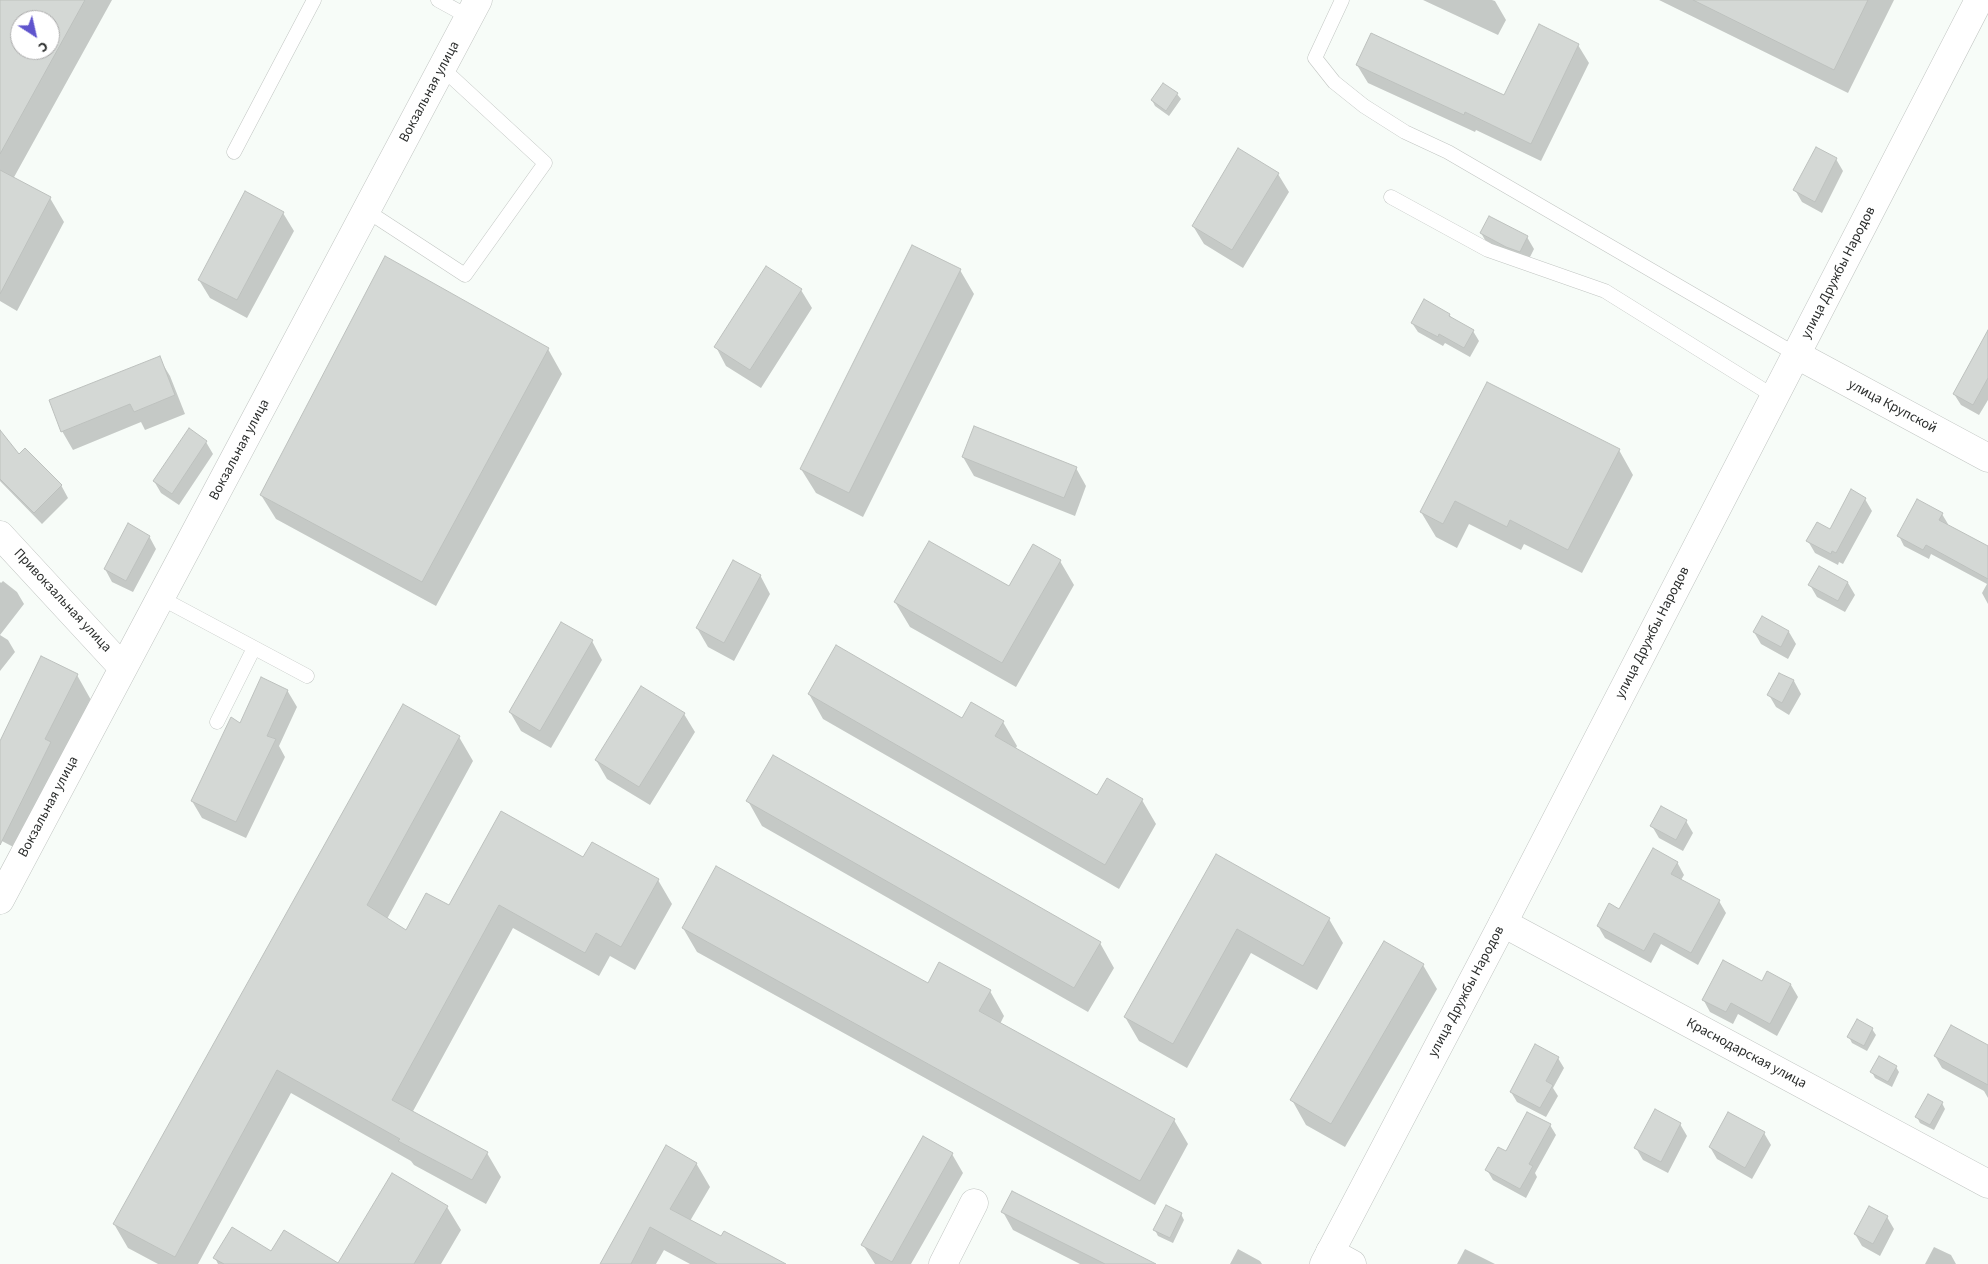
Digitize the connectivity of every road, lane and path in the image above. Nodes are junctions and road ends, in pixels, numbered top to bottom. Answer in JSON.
{"nodes":[{"id":1,"x":314,"y":0,"type":"edge"},
{"id":2,"x":438,"y":0,"type":"edge"},
{"id":3,"x":1342,"y":0,"type":"edge"},
{"id":4,"x":1979,"y":0,"type":"edge"},
{"id":5,"x":474,"y":8,"type":"edge"},
{"id":6,"x":442,"y":68,"type":"junction"},
{"id":7,"x":234,"y":152,"type":"dead end"},
{"id":8,"x":1391,"y":197,"type":"dead end"},
{"id":9,"x":367,"y":211,"type":"junction"},
{"id":10,"x":1797,"y":355,"type":"junction"},
{"id":11,"x":1775,"y":397,"type":"junction"},
{"id":12,"x":1988,"y":458,"type":"edge"},
{"id":13,"x":0,"y":535,"type":"edge"},
{"id":14,"x":161,"y":598,"type":"junction"},
{"id":15,"x":254,"y":648,"type":"junction"},
{"id":16,"x":123,"y":668,"type":"junction"},
{"id":17,"x":307,"y":676,"type":"dead end"},
{"id":18,"x":217,"y":722,"type":"dead end"},
{"id":19,"x":0,"y":900,"type":"edge"},
{"id":20,"x":1503,"y":923,"type":"junction"},
{"id":21,"x":1988,"y":1184,"type":"edge"},
{"id":22,"x":974,"y":1203,"type":"dead end"},
{"id":23,"x":1336,"y":1260,"type":"edge"},
{"id":24,"x":943,"y":1264,"type":"edge"}],
"edges":[{"from":1,"to":7,"type":"lane"},
{"from":2,"to":5,"type":"lane"},
{"from":3,"to":10,"type":"lane"},
{"from":4,"to":10,"type":"street","name":"улица Дружбы Народов"},
{"from":5,"to":6,"type":"street","name":"Вокзальная улица"},
{"from":6,"to":9,"type":"street","name":"Вокзальная улица"},
{"from":6,"to":9,"type":"lane"},
{"from":8,"to":11,"type":"lane"},
{"from":9,"to":14,"type":"street","name":"Вокзальная улица"},
{"from":10,"to":11,"type":"street","name":"улица Дружбы Народов"},
{"from":10,"to":12,"type":"street","name":"улица Крупской"},
{"from":11,"to":20,"type":"street","name":"улица Дружбы Народов"},
{"from":13,"to":16,"type":"street","name":"Привокзальная улица"},
{"from":14,"to":15,"type":"lane"},
{"from":14,"to":16,"type":"street","name":"Вокзальная улица"},
{"from":15,"to":17,"type":"lane"},
{"from":15,"to":18,"type":"lane"},
{"from":16,"to":19,"type":"street","name":"Вокзальная улица"},
{"from":20,"to":21,"type":"street","name":"Краснодарская улица"},
{"from":20,"to":23,"type":"street","name":"улица Дружбы Народов"},
{"from":22,"to":24,"type":"street"}]}
